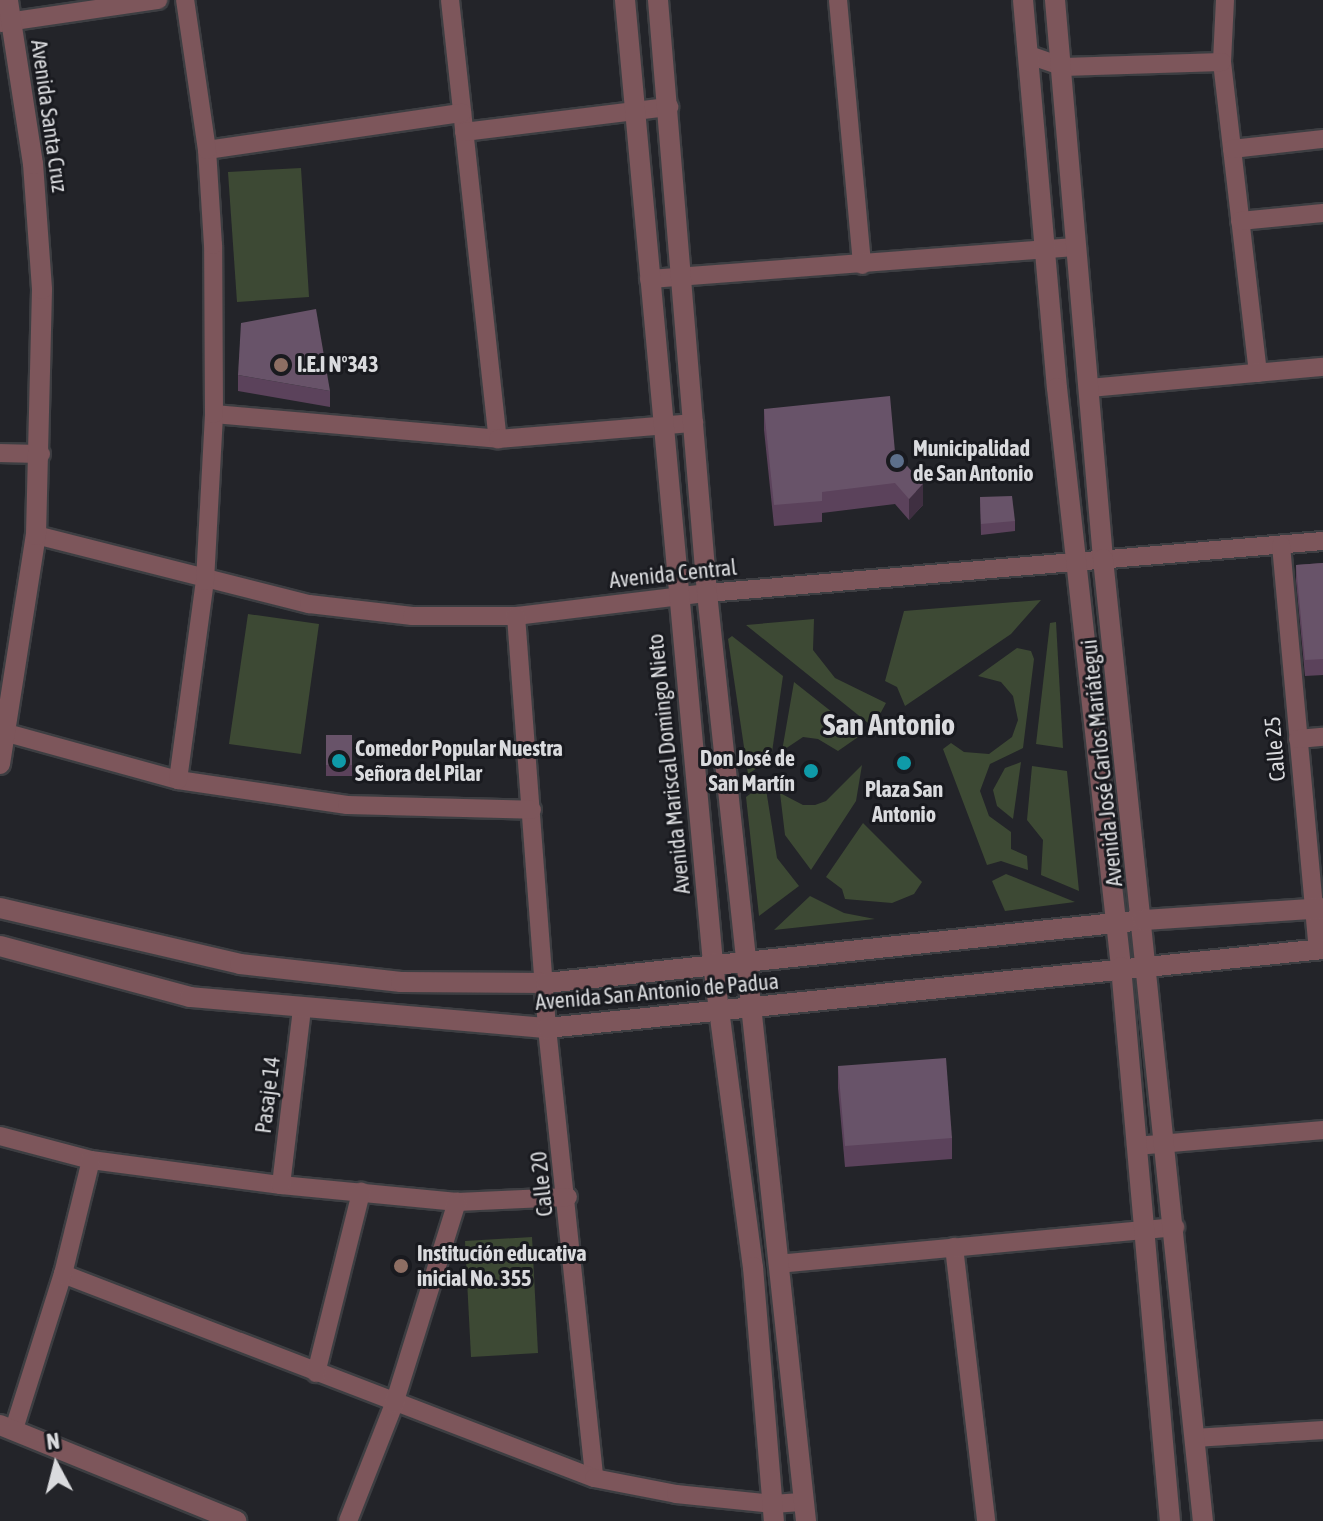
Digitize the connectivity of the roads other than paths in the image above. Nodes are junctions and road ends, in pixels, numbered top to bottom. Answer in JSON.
{"nodes":[{"id":1,"x":158,"y":0,"type":"edge"},
{"id":2,"x":185,"y":0,"type":"edge"},
{"id":3,"x":450,"y":0,"type":"edge"},
{"id":4,"x":625,"y":0,"type":"edge"},
{"id":5,"x":658,"y":0,"type":"edge"},
{"id":6,"x":838,"y":0,"type":"edge"},
{"id":7,"x":1023,"y":0,"type":"edge"},
{"id":8,"x":1055,"y":0,"type":"edge"},
{"id":9,"x":1225,"y":0,"type":"edge"},
{"id":10,"x":6,"y":14,"type":"edge"},
{"id":11,"x":1029,"y":55,"type":"junction"},
{"id":12,"x":1222,"y":62,"type":"junction"},
{"id":13,"x":1063,"y":67,"type":"junction"},
{"id":14,"x":669,"y":107,"type":"junction"},
{"id":15,"x":633,"y":111,"type":"junction"},
{"id":16,"x":463,"y":123,"type":"junction"},
{"id":17,"x":1323,"y":139,"type":"edge"},
{"id":18,"x":1232,"y":149,"type":"junction"},
{"id":19,"x":207,"y":150,"type":"junction"},
{"id":20,"x":1323,"y":213,"type":"edge"},
{"id":21,"x":1240,"y":221,"type":"junction"},
{"id":22,"x":1076,"y":247,"type":"junction"},
{"id":23,"x":1044,"y":249,"type":"junction"},
{"id":24,"x":862,"y":265,"type":"junction"},
{"id":25,"x":682,"y":277,"type":"junction"},
{"id":26,"x":649,"y":279,"type":"junction"},
{"id":27,"x":688,"y":348,"type":"junction"},
{"id":28,"x":655,"y":350,"type":"junction"},
{"id":29,"x":1323,"y":367,"type":"edge"},
{"id":30,"x":1258,"y":373,"type":"junction"},
{"id":31,"x":1090,"y":388,"type":"junction"},
{"id":32,"x":214,"y":414,"type":"junction"},
{"id":33,"x":694,"y":423,"type":"junction"},
{"id":34,"x":663,"y":427,"type":"junction"},
{"id":35,"x":498,"y":439,"type":"junction"},
{"id":36,"x":0,"y":453,"type":"edge"},
{"id":37,"x":41,"y":454,"type":"junction"},
{"id":38,"x":36,"y":535,"type":"junction"},
{"id":39,"x":1323,"y":541,"type":"edge"},
{"id":40,"x":1281,"y":545,"type":"junction"},
{"id":41,"x":1103,"y":559,"type":"junction"},
{"id":42,"x":1077,"y":560,"type":"junction"},
{"id":43,"x":205,"y":581,"type":"junction"},
{"id":44,"x":707,"y":593,"type":"junction"},
{"id":45,"x":677,"y":597,"type":"junction"},
{"id":46,"x":516,"y":616,"type":"junction"},
{"id":47,"x":7,"y":733,"type":"junction"},
{"id":48,"x":1323,"y":737,"type":"edge"},
{"id":49,"x":1298,"y":739,"type":"junction"},
{"id":50,"x":0,"y":764,"type":"edge"},
{"id":51,"x":178,"y":780,"type":"junction"},
{"id":52,"x":532,"y":810,"type":"junction"},
{"id":53,"x":0,"y":908,"type":"edge"},
{"id":54,"x":1318,"y":909,"type":"edge"},
{"id":55,"x":1143,"y":920,"type":"junction"},
{"id":56,"x":1116,"y":923,"type":"junction"},
{"id":57,"x":0,"y":946,"type":"edge"},
{"id":58,"x":1320,"y":949,"type":"edge"},
{"id":59,"x":744,"y":961,"type":"junction"},
{"id":60,"x":1147,"y":963,"type":"junction"},
{"id":61,"x":713,"y":964,"type":"junction"},
{"id":62,"x":1121,"y":967,"type":"junction"},
{"id":63,"x":546,"y":983,"type":"junction"},
{"id":64,"x":752,"y":1009,"type":"junction"},
{"id":65,"x":302,"y":1010,"type":"junction"},
{"id":66,"x":719,"y":1012,"type":"junction"},
{"id":67,"x":547,"y":1028,"type":"junction"},
{"id":68,"x":1323,"y":1130,"type":"edge"},
{"id":69,"x":0,"y":1136,"type":"edge"},
{"id":70,"x":1167,"y":1142,"type":"junction"},
{"id":71,"x":1136,"y":1146,"type":"junction"},
{"id":72,"x":91,"y":1160,"type":"junction"},
{"id":73,"x":281,"y":1185,"type":"junction"},
{"id":74,"x":361,"y":1192,"type":"junction"},
{"id":75,"x":568,"y":1197,"type":"junction"},
{"id":76,"x":457,"y":1202,"type":"junction"},
{"id":77,"x":1175,"y":1227,"type":"junction"},
{"id":78,"x":1144,"y":1231,"type":"junction"},
{"id":79,"x":954,"y":1247,"type":"junction"},
{"id":80,"x":778,"y":1264,"type":"junction"},
{"id":81,"x":63,"y":1274,"type":"junction"},
{"id":82,"x":316,"y":1373,"type":"junction"},
{"id":83,"x":394,"y":1404,"type":"junction"},
{"id":84,"x":7,"y":1427,"type":"edge"},
{"id":85,"x":1323,"y":1430,"type":"edge"},
{"id":86,"x":1195,"y":1438,"type":"junction"},
{"id":87,"x":594,"y":1478,"type":"junction"},
{"id":88,"x":805,"y":1511,"type":"edge"},
{"id":89,"x":774,"y":1513,"type":"edge"},
{"id":90,"x":236,"y":1521,"type":"edge"},
{"id":91,"x":348,"y":1521,"type":"edge"},
{"id":92,"x":986,"y":1521,"type":"edge"},
{"id":93,"x":1170,"y":1521,"type":"edge"},
{"id":94,"x":1203,"y":1521,"type":"edge"}],
"edges":[{"from":1,"to":10,"type":"street"},
{"from":2,"to":19,"type":"street"},
{"from":3,"to":16,"type":"street"},
{"from":4,"to":15,"type":"street","name":"Avenida Mariscal Domingo Nieto"},
{"from":5,"to":14,"type":"street"},
{"from":6,"to":24,"type":"street"},
{"from":7,"to":11,"type":"street","name":"Avenida José Carlos Mariátegui"},
{"from":8,"to":13,"type":"street","name":"Avenida José Carlos Mariátegui"},
{"from":9,"to":12,"type":"street"},
{"from":10,"to":37,"type":"street","name":"Avenida Santa Cruz"},
{"from":11,"to":13,"type":"street"},
{"from":11,"to":23,"type":"street","name":"Avenida José Carlos Mariátegui"},
{"from":12,"to":13,"type":"street"},
{"from":12,"to":18,"type":"street"},
{"from":13,"to":22,"type":"street","name":"Avenida José Carlos Mariátegui"},
{"from":14,"to":15,"type":"street"},
{"from":14,"to":25,"type":"street"},
{"from":15,"to":16,"type":"street"},
{"from":15,"to":26,"type":"street","name":"Avenida Mariscal Domingo Nieto"},
{"from":16,"to":19,"type":"street"},
{"from":16,"to":35,"type":"street"},
{"from":17,"to":18,"type":"street"},
{"from":18,"to":21,"type":"street"},
{"from":19,"to":32,"type":"street"},
{"from":20,"to":21,"type":"street"},
{"from":21,"to":30,"type":"street"},
{"from":22,"to":23,"type":"street"},
{"from":22,"to":31,"type":"street","name":"Avenida José Carlos Mariátegui"},
{"from":23,"to":24,"type":"street"},
{"from":23,"to":42,"type":"street","name":"Avenida José Carlos Mariátegui"},
{"from":24,"to":25,"type":"street"},
{"from":25,"to":26,"type":"street"},
{"from":25,"to":27,"type":"street"},
{"from":26,"to":28,"type":"street","name":"Avenida Mariscal Domingo Nieto"},
{"from":27,"to":28,"type":"street"},
{"from":27,"to":33,"type":"street"},
{"from":28,"to":34,"type":"street","name":"Avenida Mariscal Domingo Nieto"},
{"from":29,"to":30,"type":"street"},
{"from":30,"to":31,"type":"street"},
{"from":31,"to":41,"type":"street","name":"Avenida José Carlos Mariátegui"},
{"from":32,"to":35,"type":"street"},
{"from":32,"to":43,"type":"street"},
{"from":33,"to":34,"type":"street"},
{"from":33,"to":44,"type":"street"},
{"from":34,"to":35,"type":"street"},
{"from":34,"to":45,"type":"street","name":"Avenida Mariscal Domingo Nieto"},
{"from":36,"to":37,"type":"street"},
{"from":37,"to":38,"type":"street","name":"Avenida Santa Cruz"},
{"from":38,"to":43,"type":"street","name":"Avenida Central"},
{"from":38,"to":47,"type":"street","name":"Avenida Santa Cruz"},
{"from":39,"to":40,"type":"street","name":"Avenida Central"},
{"from":40,"to":41,"type":"street","name":"Avenida Central"},
{"from":40,"to":49,"type":"street","name":"Calle 25"},
{"from":41,"to":42,"type":"street","name":"Avenida Central"},
{"from":41,"to":55,"type":"street","name":"Avenida José Carlos Mariátegui"},
{"from":42,"to":44,"type":"street","name":"Avenida Central"},
{"from":42,"to":56,"type":"street","name":"Avenida José Carlos Mariátegui"},
{"from":43,"to":46,"type":"street","name":"Avenida Central"},
{"from":43,"to":51,"type":"street"},
{"from":44,"to":45,"type":"street","name":"Avenida Central"},
{"from":44,"to":59,"type":"street"},
{"from":45,"to":46,"type":"street","name":"Avenida Central"},
{"from":45,"to":61,"type":"street","name":"Avenida Mariscal Domingo Nieto"},
{"from":46,"to":52,"type":"street","name":"Calle 20"},
{"from":47,"to":50,"type":"street","name":"Avenida Santa Cruz"},
{"from":47,"to":51,"type":"street"},
{"from":48,"to":49,"type":"street"},
{"from":49,"to":54,"type":"street","name":"Calle 25"},
{"from":51,"to":52,"type":"street"},
{"from":52,"to":63,"type":"street","name":"Calle 20"},
{"from":53,"to":63,"type":"street","name":"Avenida San Antonio de Padua"},
{"from":54,"to":55,"type":"street","name":"Avenida San Antonio de Padua"},
{"from":54,"to":58,"type":"street","name":"Calle 25"},
{"from":55,"to":56,"type":"street","name":"Avenida San Antonio de Padua"},
{"from":55,"to":60,"type":"street","name":"Avenida José Carlos Mariátegui"},
{"from":56,"to":59,"type":"street","name":"Avenida San Antonio de Padua"},
{"from":56,"to":62,"type":"street","name":"Avenida José Carlos Mariátegui"},
{"from":57,"to":65,"type":"street","name":"Avenida San Antonio de Padua"},
{"from":58,"to":60,"type":"street","name":"Avenida San Antonio de Padua"},
{"from":59,"to":61,"type":"street","name":"Avenida San Antonio de Padua"},
{"from":59,"to":64,"type":"street"},
{"from":60,"to":62,"type":"street","name":"Avenida San Antonio de Padua"},
{"from":60,"to":70,"type":"street","name":"Avenida José Carlos Mariátegui"},
{"from":61,"to":63,"type":"street","name":"Avenida San Antonio de Padua"},
{"from":61,"to":66,"type":"street","name":"Avenida Mariscal Domingo Nieto"},
{"from":62,"to":64,"type":"street","name":"Avenida San Antonio de Padua"},
{"from":62,"to":71,"type":"street","name":"Avenida José Carlos Mariátegui"},
{"from":63,"to":67,"type":"street","name":"Calle 20"},
{"from":64,"to":66,"type":"street","name":"Avenida San Antonio de Padua"},
{"from":64,"to":80,"type":"street"},
{"from":65,"to":67,"type":"street","name":"Avenida San Antonio de Padua"},
{"from":65,"to":73,"type":"street","name":"Pasaje 14"},
{"from":66,"to":67,"type":"street","name":"Avenida San Antonio de Padua"},
{"from":66,"to":89,"type":"street","name":"Avenida Mariscal Domingo Nieto"},
{"from":67,"to":75,"type":"street","name":"Calle 20"},
{"from":68,"to":70,"type":"street"},
{"from":69,"to":72,"type":"street"},
{"from":70,"to":71,"type":"street"},
{"from":70,"to":77,"type":"street","name":"Avenida José Carlos Mariátegui"},
{"from":71,"to":78,"type":"street","name":"Avenida José Carlos Mariátegui"},
{"from":72,"to":73,"type":"street"},
{"from":72,"to":81,"type":"street"},
{"from":73,"to":74,"type":"street"},
{"from":74,"to":76,"type":"street"},
{"from":74,"to":82,"type":"street"},
{"from":75,"to":76,"type":"street"},
{"from":75,"to":87,"type":"street","name":"Calle 20"},
{"from":76,"to":83,"type":"street"},
{"from":77,"to":78,"type":"street"},
{"from":77,"to":86,"type":"street","name":"Avenida José Carlos Mariátegui"},
{"from":78,"to":79,"type":"street"},
{"from":78,"to":93,"type":"street","name":"Avenida José Carlos Mariátegui"},
{"from":79,"to":80,"type":"street"},
{"from":79,"to":92,"type":"street"},
{"from":80,"to":88,"type":"street"},
{"from":81,"to":82,"type":"street"},
{"from":81,"to":84,"type":"street"},
{"from":82,"to":83,"type":"street"},
{"from":83,"to":87,"type":"street"},
{"from":83,"to":91,"type":"street"},
{"from":84,"to":90,"type":"street"},
{"from":85,"to":86,"type":"street"},
{"from":86,"to":94,"type":"street","name":"Avenida José Carlos Mariátegui"},
{"from":87,"to":89,"type":"street"},
{"from":88,"to":89,"type":"street"}]}
